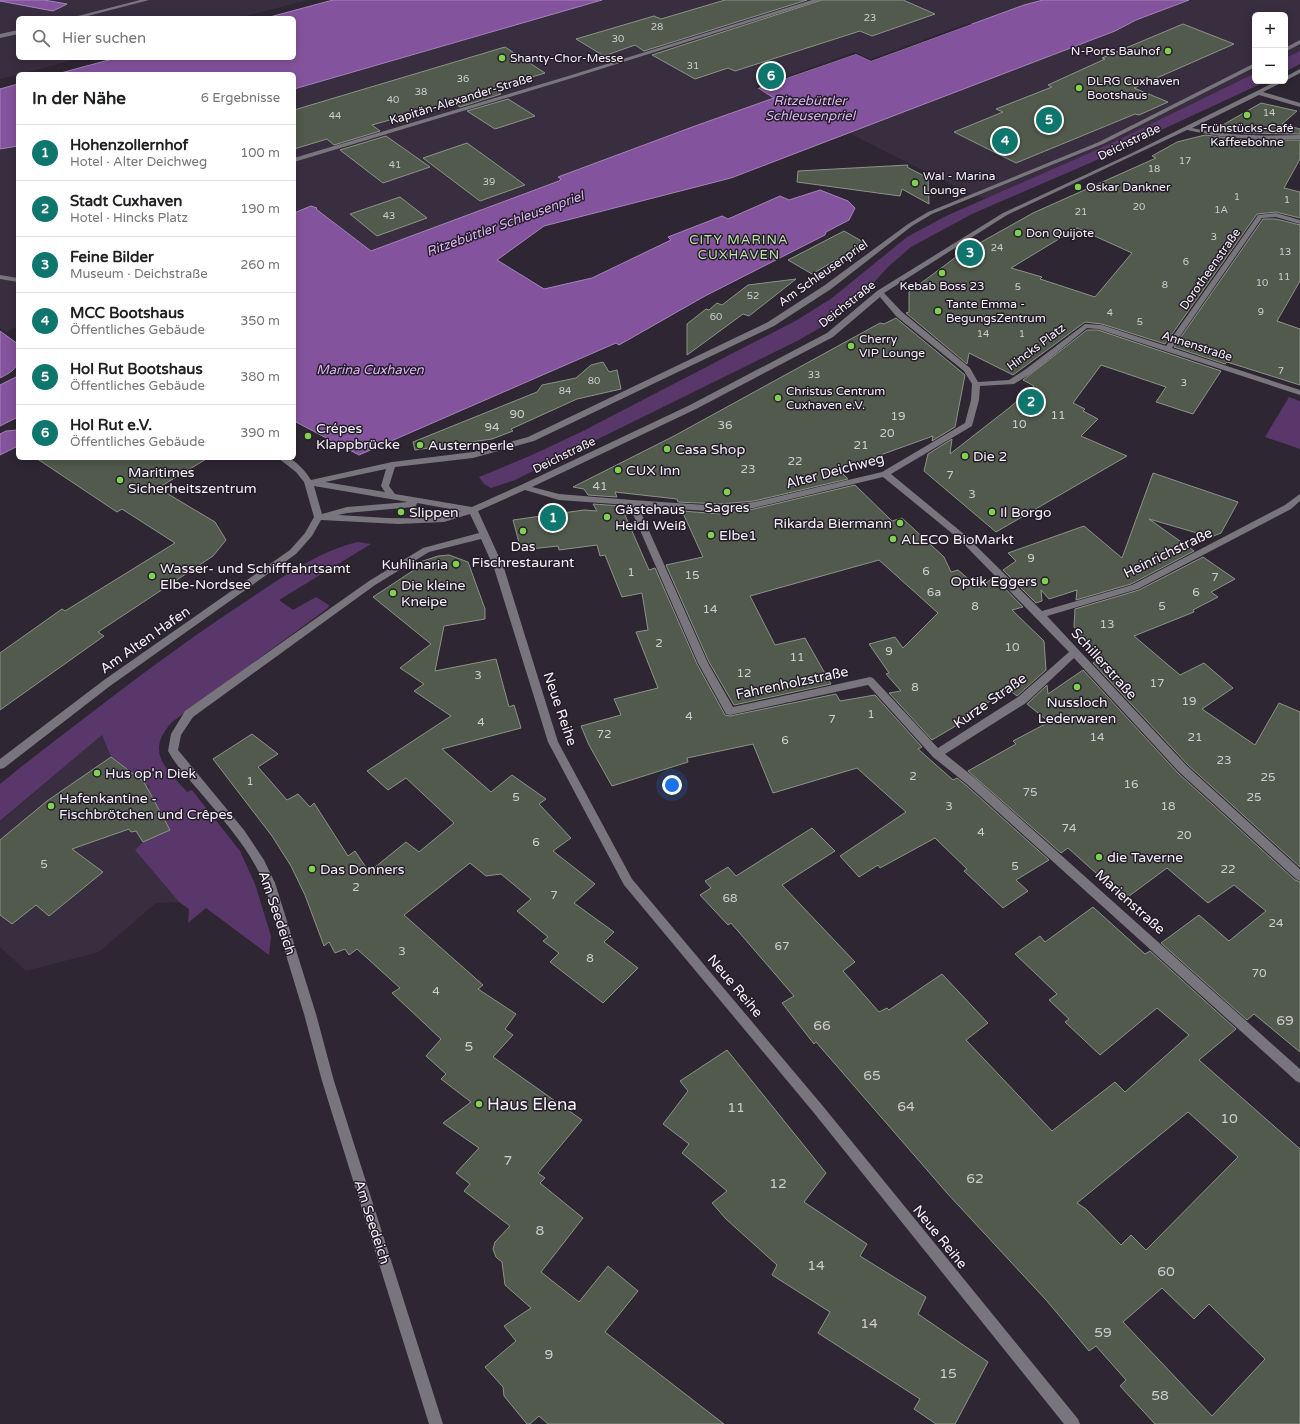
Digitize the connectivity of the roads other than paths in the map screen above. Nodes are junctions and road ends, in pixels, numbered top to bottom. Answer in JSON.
{"nodes":[{"id":1,"x":146,"y":0,"type":"edge"},
{"id":2,"x":818,"y":0,"type":"edge"},
{"id":3,"x":81,"y":16,"type":"edge"},
{"id":4,"x":16,"y":32,"type":"edge"},
{"id":5,"x":0,"y":36,"type":"edge"},
{"id":6,"x":1300,"y":42,"type":"edge"},
{"id":7,"x":1288,"y":48,"type":"edge"},
{"id":8,"x":1252,"y":67,"type":"edge"},
{"id":9,"x":1300,"y":71,"type":"edge"},
{"id":10,"x":1288,"y":77,"type":"edge"},
{"id":11,"x":1276,"y":84,"type":"edge"},
{"id":12,"x":1259,"y":93,"type":"junction"},
{"id":13,"x":1300,"y":104,"type":"edge"},
{"id":14,"x":1186,"y":128,"type":"junction"},
{"id":15,"x":1300,"y":137,"type":"edge"},
{"id":16,"x":296,"y":159,"type":"edge"},
{"id":17,"x":1300,"y":222,"type":"edge"},
{"id":18,"x":0,"y":278,"type":"edge"},
{"id":19,"x":16,"y":280,"type":"edge"},
{"id":20,"x":880,"y":293,"type":"junction"},
{"id":21,"x":1086,"y":326,"type":"joint"},
{"id":22,"x":1168,"y":349,"type":"junction"},
{"id":23,"x":976,"y":384,"type":"junction"},
{"id":24,"x":1300,"y":393,"type":"edge"},
{"id":25,"x":286,"y":460,"type":"edge"},
{"id":26,"x":392,"y":465,"type":"junction"},
{"id":27,"x":885,"y":474,"type":"junction"},
{"id":28,"x":310,"y":483,"type":"junction"},
{"id":29,"x":524,"y":488,"type":"junction"},
{"id":30,"x":393,"y":497,"type":"junction"},
{"id":31,"x":1300,"y":497,"type":"edge"},
{"id":32,"x":427,"y":503,"type":"junction"},
{"id":33,"x":632,"y":503,"type":"junction"},
{"id":34,"x":473,"y":510,"type":"junction"},
{"id":35,"x":318,"y":517,"type":"junction"},
{"id":36,"x":484,"y":535,"type":"junction"},
{"id":37,"x":1040,"y":615,"type":"junction"},
{"id":38,"x":1075,"y":652,"type":"junction"},
{"id":39,"x":937,"y":754,"type":"junction"},
{"id":40,"x":0,"y":765,"type":"edge"},
{"id":41,"x":1300,"y":876,"type":"edge"},
{"id":42,"x":1300,"y":1077,"type":"edge"},
{"id":43,"x":436,"y":1424,"type":"edge"},
{"id":44,"x":1073,"y":1424,"type":"edge"}],
"edges":[{"from":1,"to":3,"type":"street"},
{"from":2,"to":16,"type":"street","name":"Kapitän-Alexander-Straße"},
{"from":4,"to":5,"type":"street"},
{"from":6,"to":7,"type":"street"},
{"from":8,"to":26,"type":"street","name":"Am Schleusenpriel"},
{"from":9,"to":10,"type":"street"},
{"from":11,"to":12,"type":"street","name":"Deichstraße"},
{"from":12,"to":13,"type":"street"},
{"from":12,"to":14,"type":"street","name":"Deichstraße"},
{"from":14,"to":15,"type":"street"},
{"from":14,"to":20,"type":"street","name":"Deichstraße"},
{"from":17,"to":22,"type":"street","name":"Dorotheenstraße"},
{"from":18,"to":19,"type":"street"},
{"from":20,"to":23,"type":"street"},
{"from":20,"to":29,"type":"street","name":"Deichstraße"},
{"from":21,"to":22,"type":"street","name":"Annenstraße"},
{"from":21,"to":23,"type":"street","name":"Hincks Platz"},
{"from":22,"to":24,"type":"street","name":"Annenstraße"},
{"from":23,"to":27,"type":"street","name":"Alter Deichweg"},
{"from":25,"to":28,"type":"street"},
{"from":26,"to":28,"type":"street","name":"Am Schleusenpriel"},
{"from":26,"to":30,"type":"street"},
{"from":27,"to":33,"type":"street","name":"Alter Deichweg"},
{"from":27,"to":37,"type":"street","name":"Schillerstraße"},
{"from":28,"to":30,"type":"street"},
{"from":28,"to":35,"type":"street"},
{"from":29,"to":33,"type":"street","name":"Alter Deichweg"},
{"from":29,"to":34,"type":"street","name":"Deichstraße"},
{"from":30,"to":32,"type":"street"},
{"from":31,"to":37,"type":"street","name":"Heinrichstraße"},
{"from":32,"to":34,"type":"street"},
{"from":32,"to":35,"type":"street"},
{"from":33,"to":39,"type":"street","name":"Fahrenholzstraße"},
{"from":34,"to":35,"type":"street","name":"Deichstraße"},
{"from":34,"to":36,"type":"street","name":"Neue Reihe"},
{"from":35,"to":40,"type":"street","name":"Am Alten Hafen"},
{"from":36,"to":43,"type":"street","name":"Am Seedeich"},
{"from":36,"to":44,"type":"street","name":"Neue Reihe"},
{"from":37,"to":38,"type":"street","name":"Schillerstraße"},
{"from":38,"to":39,"type":"street","name":"Kurze Straße"},
{"from":38,"to":41,"type":"street","name":"Schillerstraße"},
{"from":39,"to":42,"type":"street","name":"Marienstraße"}]}
